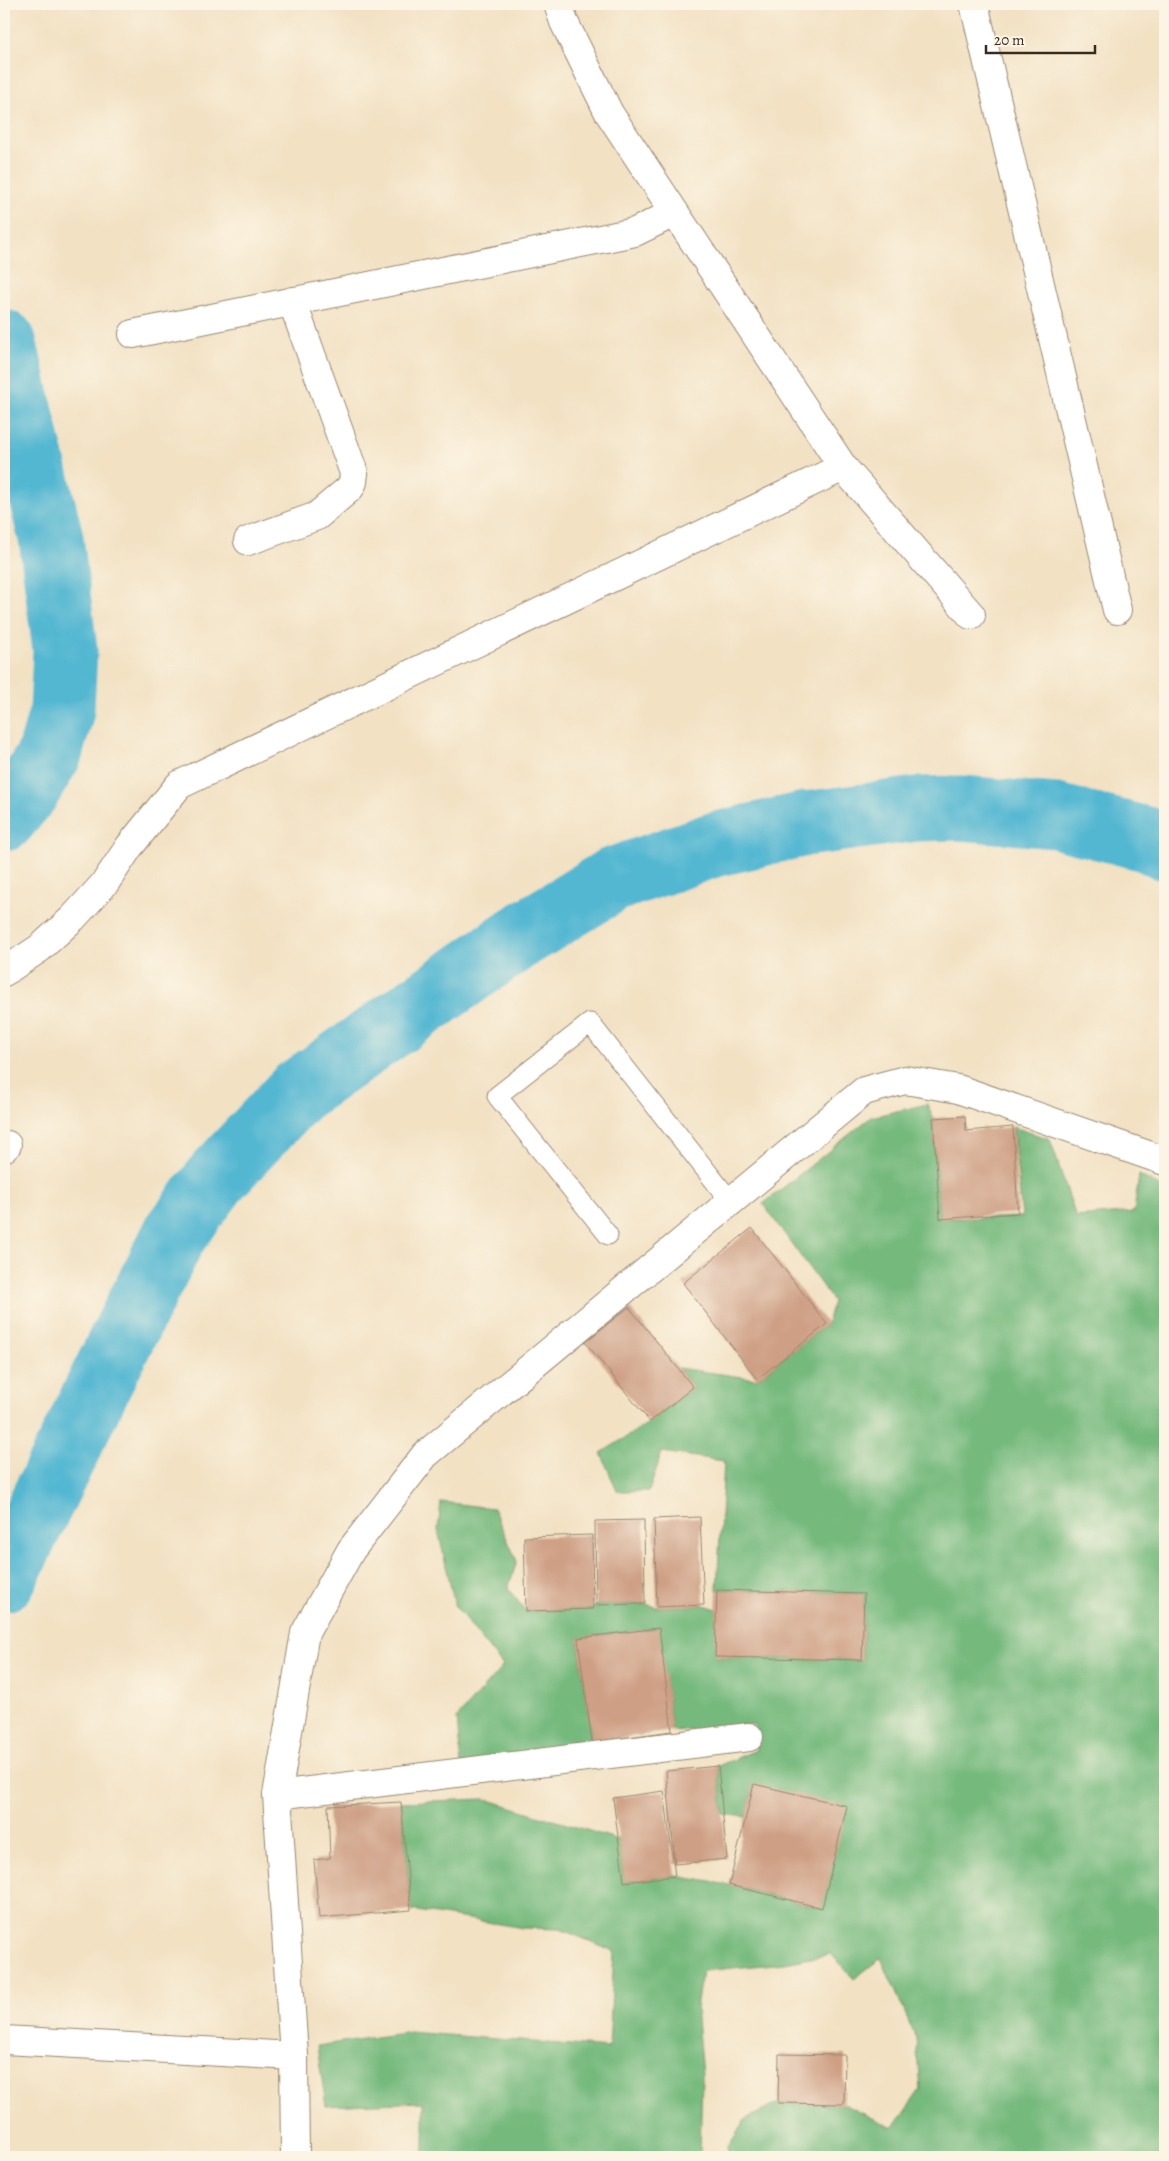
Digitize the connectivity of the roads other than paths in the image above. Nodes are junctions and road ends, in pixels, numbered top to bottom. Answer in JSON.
{"nodes":[{"id":1,"x":558,"y":4,"type":"edge"},
{"id":2,"x":974,"y":4,"type":"edge"},
{"id":3,"x":674,"y":214,"type":"junction"},
{"id":4,"x":292,"y":302,"type":"junction"},
{"id":5,"x":133,"y":334,"type":"dead end"},
{"id":6,"x":843,"y":467,"type":"junction"},
{"id":7,"x":248,"y":541,"type":"dead end"},
{"id":8,"x":1117,"y":610,"type":"dead end"},
{"id":9,"x":971,"y":615,"type":"dead end"},
{"id":10,"x":4,"y":972,"type":"edge"},
{"id":11,"x":1165,"y":1160,"type":"edge"},
{"id":12,"x":731,"y":1202,"type":"junction"},
{"id":13,"x":608,"y":1234,"type":"dead end"},
{"id":14,"x":749,"y":1737,"type":"dead end"},
{"id":15,"x":277,"y":1795,"type":"junction"},
{"id":16,"x":4,"y":2040,"type":"edge"},
{"id":17,"x":294,"y":2056,"type":"junction"},
{"id":18,"x":295,"y":2157,"type":"edge"}],
"edges":[{"from":1,"to":3,"type":"street"},
{"from":2,"to":8,"type":"street"},
{"from":3,"to":4,"type":"street"},
{"from":3,"to":6,"type":"street"},
{"from":4,"to":5,"type":"street"},
{"from":4,"to":7,"type":"street"},
{"from":6,"to":9,"type":"street"},
{"from":6,"to":10,"type":"street"},
{"from":11,"to":12,"type":"street"},
{"from":12,"to":13,"type":"lane"},
{"from":12,"to":15,"type":"street"},
{"from":14,"to":15,"type":"street"},
{"from":15,"to":17,"type":"street"},
{"from":16,"to":17,"type":"street"},
{"from":17,"to":18,"type":"street"}]}
